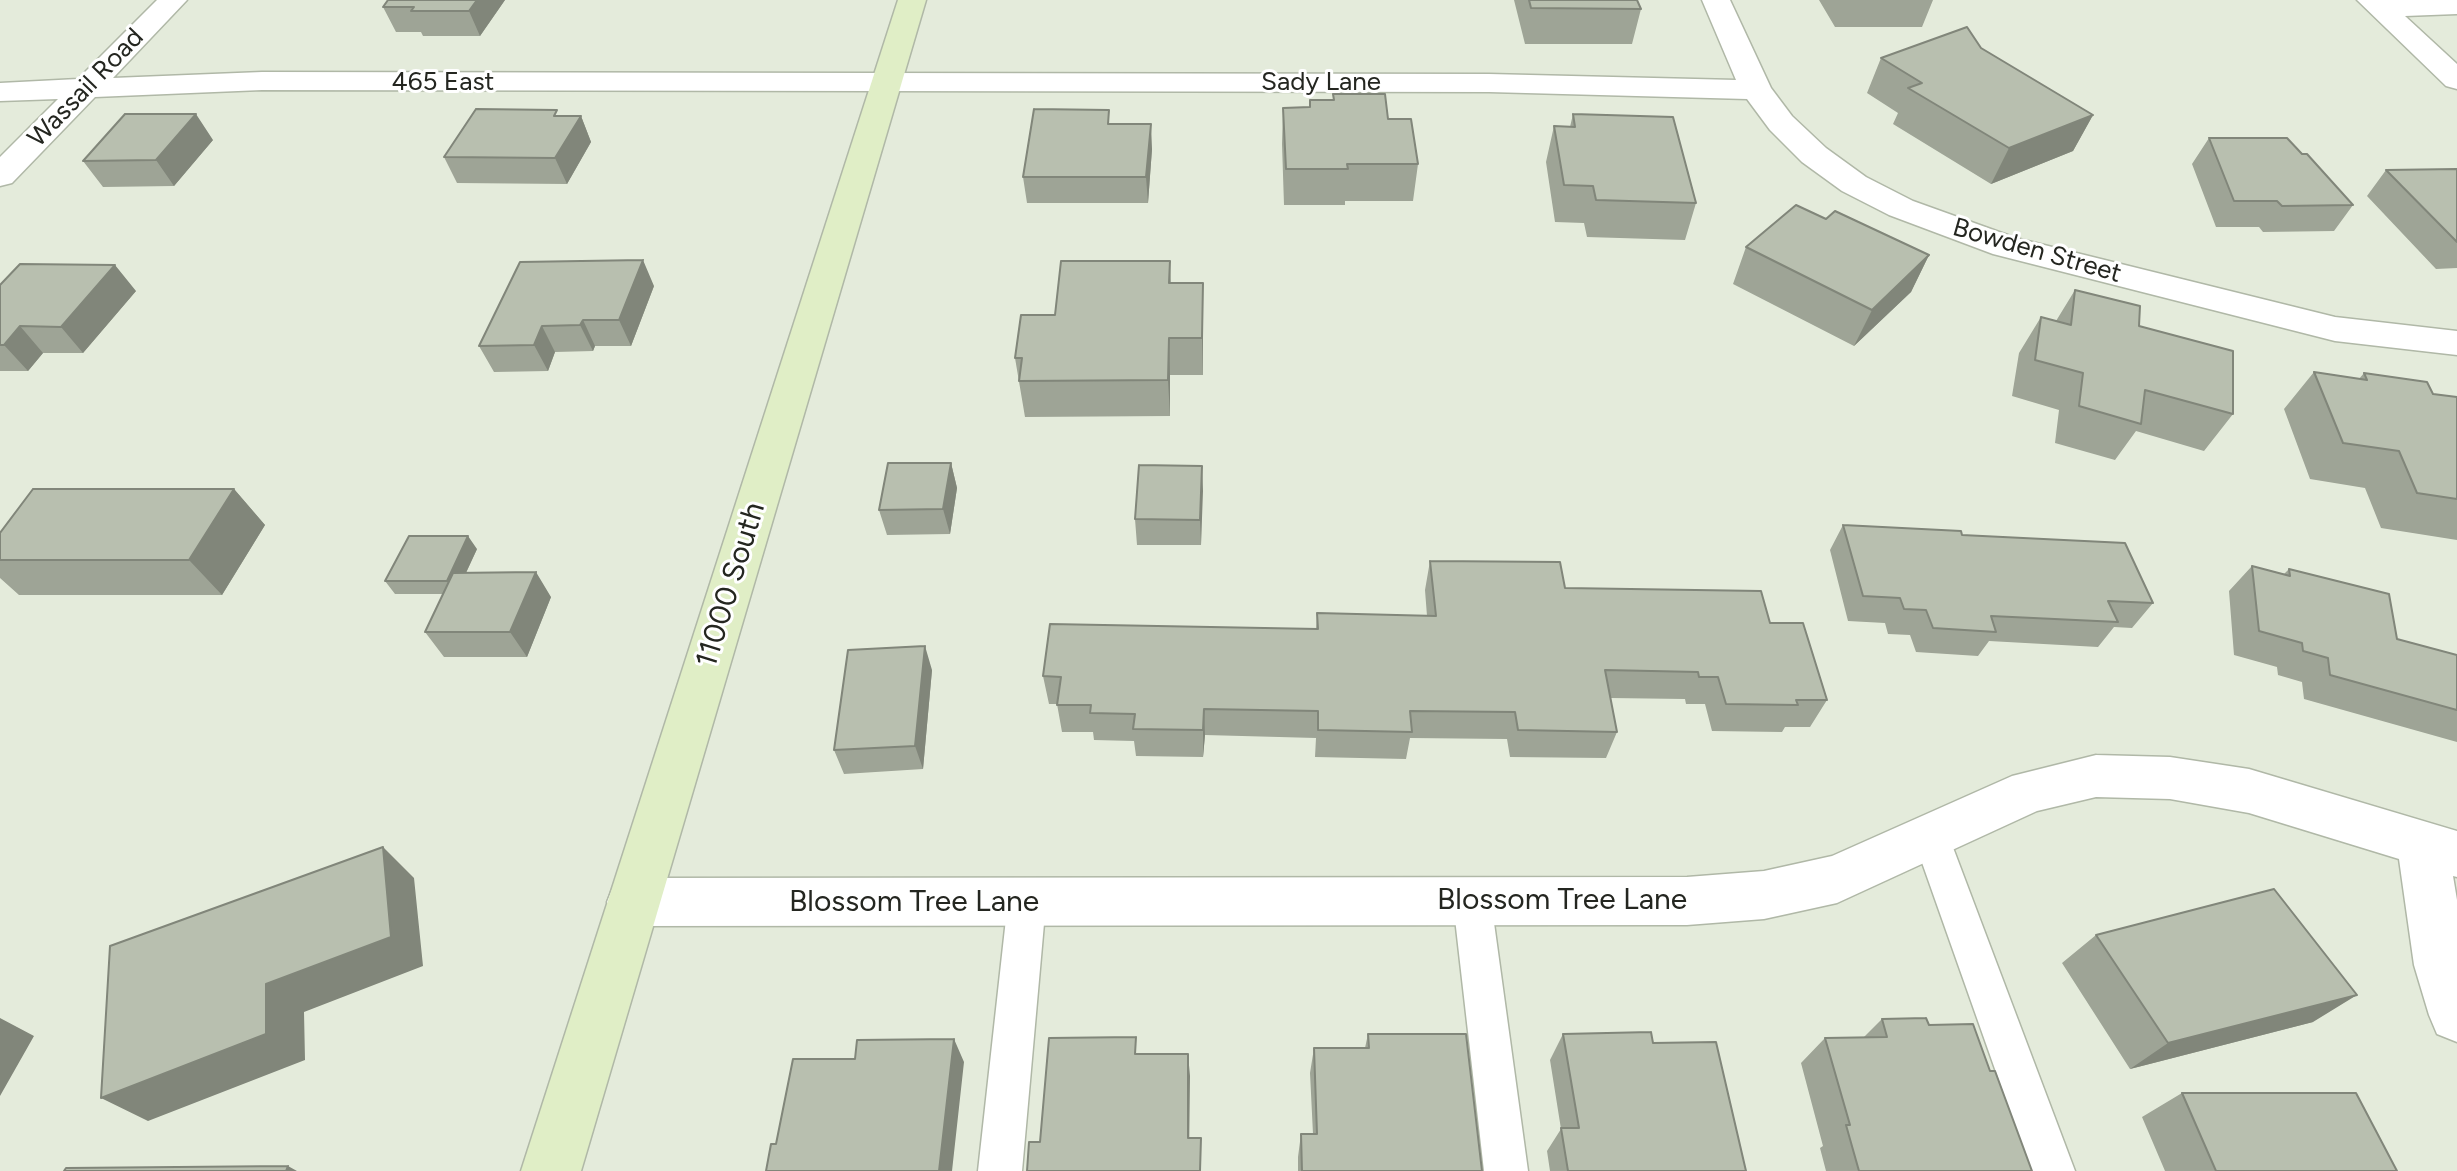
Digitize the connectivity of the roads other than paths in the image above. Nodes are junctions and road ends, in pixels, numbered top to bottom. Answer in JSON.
{"nodes":[{"id":1,"x":173,"y":0,"type":"edge"},
{"id":2,"x":912,"y":0,"type":"edge"},
{"id":3,"x":1716,"y":0,"type":"edge"},
{"id":4,"x":2376,"y":5,"type":"edge"},
{"id":5,"x":2457,"y":5,"type":"edge"},
{"id":6,"x":2457,"y":80,"type":"edge"},
{"id":7,"x":887,"y":83,"type":"junction"},
{"id":8,"x":87,"y":88,"type":"junction"},
{"id":9,"x":1756,"y":90,"type":"junction"},
{"id":10,"x":0,"y":92,"type":"edge"},
{"id":11,"x":0,"y":176,"type":"edge"},
{"id":12,"x":2457,"y":343,"type":"edge"},
{"id":13,"x":1931,"y":837,"type":"junction"},
{"id":14,"x":2440,"y":849,"type":"edge"},
{"id":15,"x":1027,"y":901,"type":"junction"},
{"id":16,"x":1472,"y":901,"type":"junction"},
{"id":17,"x":633,"y":902,"type":"junction"},
{"id":18,"x":2457,"y":1015,"type":"edge"},
{"id":19,"x":551,"y":1171,"type":"edge"},
{"id":20,"x":1000,"y":1171,"type":"edge"},
{"id":21,"x":1506,"y":1171,"type":"edge"},
{"id":22,"x":2053,"y":1171,"type":"edge"}],
"edges":[{"from":1,"to":8,"type":"street","name":"Wassail Road"},
{"from":2,"to":7,"type":"street","name":"11000 South"},
{"from":3,"to":9,"type":"street","name":"Bowden Street"},
{"from":4,"to":5,"type":"street"},
{"from":4,"to":6,"type":"street"},
{"from":7,"to":8,"type":"street","name":"465 East"},
{"from":7,"to":9,"type":"street","name":"Sady Lane"},
{"from":7,"to":17,"type":"street","name":"11000 South"},
{"from":8,"to":10,"type":"street","name":"465 East"},
{"from":8,"to":11,"type":"street","name":"Wassail Road"},
{"from":9,"to":12,"type":"street","name":"Bowden Street"},
{"from":13,"to":14,"type":"street","name":"Blossom Tree Lane"},
{"from":13,"to":16,"type":"street","name":"Blossom Tree Lane"},
{"from":13,"to":22,"type":"lane"},
{"from":14,"to":18,"type":"street"},
{"from":15,"to":16,"type":"street","name":"Blossom Tree Lane"},
{"from":15,"to":17,"type":"street","name":"Blossom Tree Lane"},
{"from":15,"to":20,"type":"lane"},
{"from":16,"to":21,"type":"lane"},
{"from":17,"to":19,"type":"street","name":"11000 South"}]}
